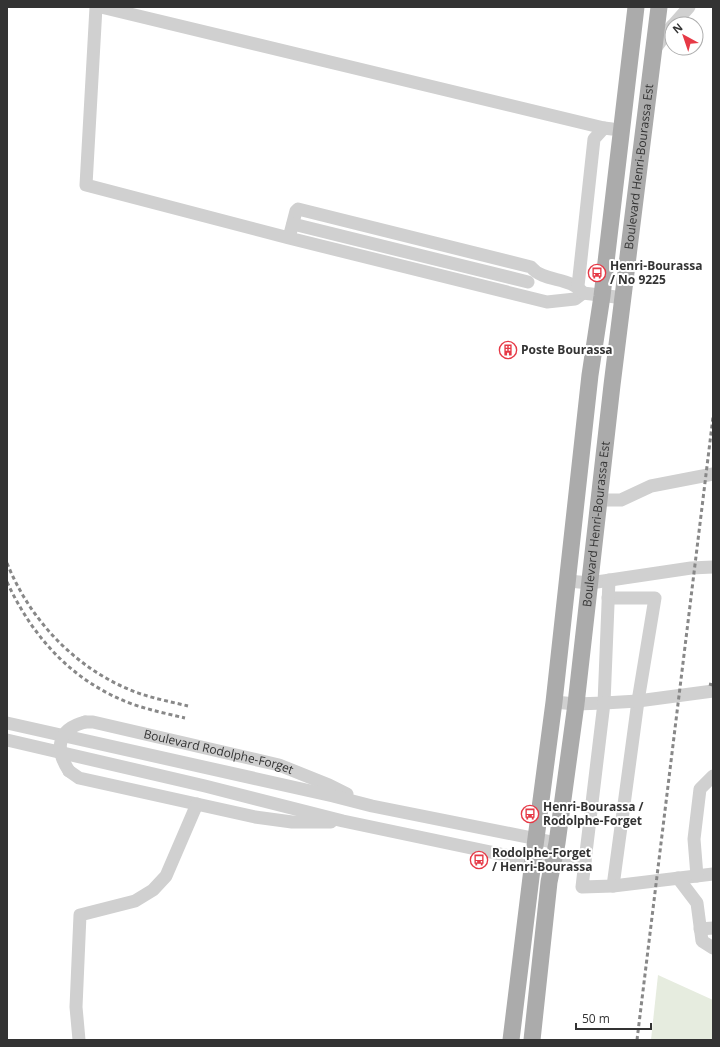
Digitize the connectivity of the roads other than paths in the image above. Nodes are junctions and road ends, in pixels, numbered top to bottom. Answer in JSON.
{"nodes":[{"id":1,"x":96,"y":7,"type":"edge"},
{"id":2,"x":101,"y":7,"type":"edge"},
{"id":3,"x":636,"y":7,"type":"edge"},
{"id":4,"x":659,"y":7,"type":"edge"},
{"id":5,"x":688,"y":7,"type":"edge"},
{"id":6,"x":680,"y":16,"type":"edge"},
{"id":7,"x":664,"y":37,"type":"edge"},
{"id":8,"x":654,"y":50,"type":"junction"},
{"id":9,"x":604,"y":128,"type":"junction"},
{"id":10,"x":622,"y":129,"type":"junction"},
{"id":11,"x":293,"y":224,"type":"junction"},
{"id":12,"x":406,"y":236,"type":"junction"},
{"id":13,"x":289,"y":238,"type":"junction"},
{"id":14,"x":403,"y":251,"type":"junction"},
{"id":15,"x":401,"y":265,"type":"junction"},
{"id":16,"x":531,"y":266,"type":"junction"},
{"id":17,"x":528,"y":282,"type":"junction"},
{"id":18,"x":580,"y":290,"type":"junction"},
{"id":19,"x":525,"y":296,"type":"junction"},
{"id":20,"x":602,"y":296,"type":"junction"},
{"id":21,"x":624,"y":298,"type":"junction"},
{"id":22,"x":713,"y":474,"type":"edge"},
{"id":23,"x":599,"y":500,"type":"junction"},
{"id":24,"x":713,"y":567,"type":"edge"},
{"id":25,"x":609,"y":580,"type":"junction"},
{"id":26,"x":568,"y":581,"type":"junction"},
{"id":27,"x":590,"y":583,"type":"junction"},
{"id":28,"x":608,"y":598,"type":"junction"},
{"id":29,"x":713,"y":691,"type":"edge"},
{"id":30,"x":638,"y":701,"type":"junction"},
{"id":31,"x":554,"y":702,"type":"junction"},
{"id":32,"x":604,"y":703,"type":"junction"},
{"id":33,"x":576,"y":704,"type":"junction"},
{"id":34,"x":7,"y":723,"type":"edge"},
{"id":35,"x":7,"y":740,"type":"edge"},
{"id":36,"x":713,"y":776,"type":"edge"},
{"id":37,"x":197,"y":804,"type":"junction"},
{"id":38,"x":372,"y":806,"type":"junction"},
{"id":39,"x":343,"y":820,"type":"junction"},
{"id":40,"x":536,"y":839,"type":"junction"},
{"id":41,"x":554,"y":855,"type":"junction"},
{"id":42,"x":532,"y":861,"type":"junction"},
{"id":43,"x":585,"y":861,"type":"junction"},
{"id":44,"x":713,"y":874,"type":"edge"},
{"id":45,"x":697,"y":876,"type":"junction"},
{"id":46,"x":678,"y":878,"type":"junction"},
{"id":47,"x":614,"y":886,"type":"junction"},
{"id":48,"x":706,"y":928,"type":"edge"},
{"id":49,"x":713,"y":948,"type":"edge"},
{"id":50,"x":79,"y":1040,"type":"edge"},
{"id":51,"x":511,"y":1040,"type":"edge"},
{"id":52,"x":532,"y":1040,"type":"edge"}],
"edges":[{"from":1,"to":13,"type":"street"},
{"from":2,"to":9,"type":"street"},
{"from":3,"to":10,"type":"main road","name":"Boulevard Henri-Bourassa Est"},
{"from":4,"to":8,"type":"main road","name":"Boulevard Henri-Bourassa Est"},
{"from":5,"to":6,"type":"street"},
{"from":7,"to":8,"type":"street"},
{"from":8,"to":21,"type":"main road","name":"Boulevard Henri-Bourassa Est"},
{"from":9,"to":10,"type":"street"},
{"from":9,"to":18,"type":"street"},
{"from":10,"to":20,"type":"main road","name":"Boulevard Henri-Bourassa Est"},
{"from":11,"to":12,"type":"street"},
{"from":11,"to":13,"type":"street"},
{"from":11,"to":14,"type":"street"},
{"from":12,"to":14,"type":"street"},
{"from":12,"to":16,"type":"street"},
{"from":13,"to":15,"type":"street"},
{"from":14,"to":15,"type":"street"},
{"from":14,"to":17,"type":"street"},
{"from":15,"to":19,"type":"street"},
{"from":16,"to":17,"type":"street"},
{"from":16,"to":18,"type":"street"},
{"from":17,"to":19,"type":"street"},
{"from":18,"to":19,"type":"street"},
{"from":18,"to":20,"type":"street"},
{"from":20,"to":21,"type":"street"},
{"from":20,"to":26,"type":"main road","name":"Boulevard Henri-Bourassa Est"},
{"from":21,"to":23,"type":"main road","name":"Boulevard Henri-Bourassa Est"},
{"from":22,"to":23,"type":"street"},
{"from":23,"to":27,"type":"main road","name":"Boulevard Henri-Bourassa Est"},
{"from":24,"to":25,"type":"street"},
{"from":25,"to":27,"type":"street"},
{"from":25,"to":28,"type":"street"},
{"from":26,"to":27,"type":"street"},
{"from":26,"to":31,"type":"main road","name":"Boulevard Henri-Bourassa Est"},
{"from":27,"to":33,"type":"main road","name":"Boulevard Henri-Bourassa Est"},
{"from":28,"to":30,"type":"street"},
{"from":28,"to":32,"type":"street"},
{"from":29,"to":30,"type":"street"},
{"from":30,"to":32,"type":"street"},
{"from":30,"to":47,"type":"street"},
{"from":31,"to":33,"type":"street"},
{"from":31,"to":40,"type":"main road","name":"Boulevard Henri-Bourassa Est"},
{"from":32,"to":33,"type":"street"},
{"from":32,"to":43,"type":"street"},
{"from":33,"to":41,"type":"main road","name":"Boulevard Henri-Bourassa Est"},
{"from":34,"to":38,"type":"street","name":"Boulevard Rodolphe-Forget"},
{"from":35,"to":39,"type":"street","name":"Boulevard Rodolphe-Forget"},
{"from":36,"to":45,"type":"street"},
{"from":37,"to":38,"type":"street","name":"Boulevard Rodolphe-Forget","bridge":true},
{"from":37,"to":39,"type":"street","name":"Boulevard Rodolphe-Forget"},
{"from":37,"to":50,"type":"street"},
{"from":38,"to":40,"type":"street","name":"Boulevard Rodolphe-Forget"},
{"from":39,"to":42,"type":"street","name":"Boulevard Rodolphe-Forget"},
{"from":40,"to":41,"type":"street","name":"Boulevard Rodolphe-Forget"},
{"from":40,"to":42,"type":"main road","name":"Boulevard Henri-Bourassa Est"},
{"from":41,"to":42,"type":"street","name":"Boulevard Rodolphe-Forget"},
{"from":41,"to":43,"type":"street"},
{"from":41,"to":52,"type":"main road","name":"Boulevard Henri-Bourassa Est"},
{"from":42,"to":51,"type":"main road","name":"Boulevard Henri-Bourassa Est"},
{"from":43,"to":47,"type":"street"},
{"from":44,"to":45,"type":"street"},
{"from":45,"to":46,"type":"street"},
{"from":46,"to":47,"type":"street"},
{"from":46,"to":48,"type":"street"},
{"from":48,"to":49,"type":"street"}]}
